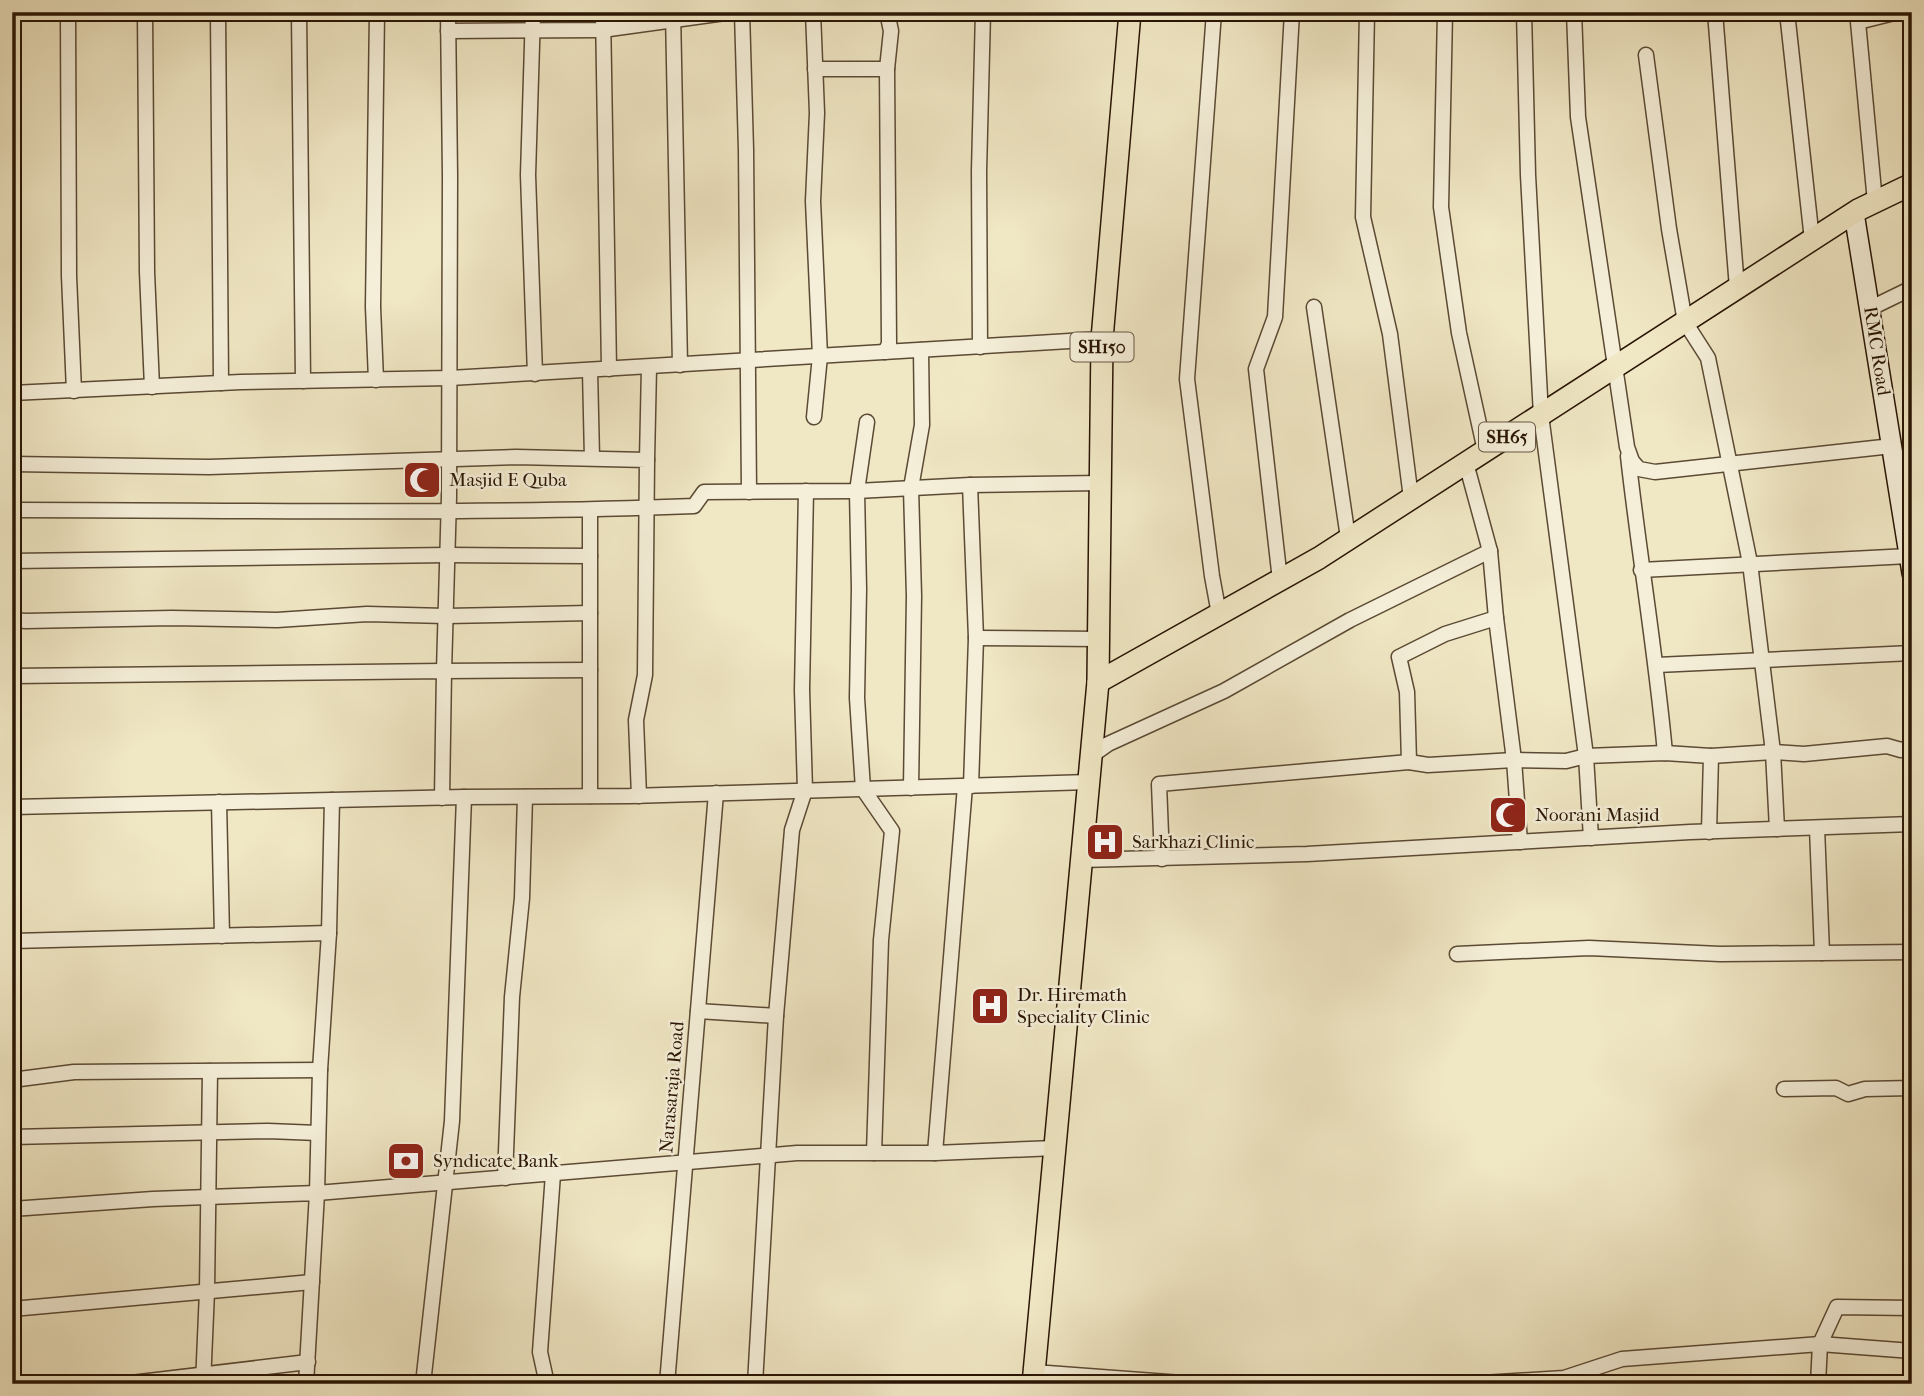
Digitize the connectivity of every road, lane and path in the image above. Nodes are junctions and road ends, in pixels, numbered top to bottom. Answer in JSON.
{"nodes":[{"id":1,"x":68,"y":12,"type":"edge"},
{"id":2,"x":145,"y":12,"type":"edge"},
{"id":3,"x":218,"y":12,"type":"edge"},
{"id":4,"x":299,"y":12,"type":"edge"},
{"id":5,"x":377,"y":12,"type":"edge"},
{"id":6,"x":448,"y":12,"type":"edge"},
{"id":7,"x":533,"y":12,"type":"edge"},
{"id":8,"x":603,"y":12,"type":"edge"},
{"id":9,"x":732,"y":12,"type":"edge"},
{"id":10,"x":742,"y":12,"type":"edge"},
{"id":11,"x":813,"y":12,"type":"edge"},
{"id":12,"x":887,"y":12,"type":"edge"},
{"id":13,"x":983,"y":12,"type":"edge"},
{"id":14,"x":1172,"y":12,"type":"edge"},
{"id":15,"x":1214,"y":12,"type":"edge"},
{"id":16,"x":1292,"y":12,"type":"edge"},
{"id":17,"x":1367,"y":12,"type":"edge"},
{"id":18,"x":1445,"y":12,"type":"edge"},
{"id":19,"x":1524,"y":12,"type":"edge"},
{"id":20,"x":1574,"y":12,"type":"edge"},
{"id":21,"x":1715,"y":12,"type":"edge"},
{"id":22,"x":1787,"y":12,"type":"edge"},
{"id":23,"x":1898,"y":12,"type":"edge"},
{"id":24,"x":1130,"y":13,"type":"edge"},
{"id":25,"x":673,"y":17,"type":"edge"},
{"id":26,"x":533,"y":30,"type":"junction"},
{"id":27,"x":602,"y":30,"type":"junction"},
{"id":28,"x":448,"y":31,"type":"junction"},
{"id":29,"x":1646,"y":55,"type":"dead end"},
{"id":30,"x":815,"y":68,"type":"junction"},
{"id":31,"x":887,"y":69,"type":"junction"},
{"id":32,"x":1912,"y":184,"type":"edge"},
{"id":33,"x":1862,"y":208,"type":"junction"},
{"id":34,"x":1812,"y":240,"type":"junction"},
{"id":35,"x":1737,"y":288,"type":"junction"},
{"id":36,"x":1912,"y":288,"type":"edge"},
{"id":37,"x":1875,"y":306,"type":"junction"},
{"id":38,"x":1314,"y":307,"type":"dead end"},
{"id":39,"x":1685,"y":322,"type":"junction"},
{"id":40,"x":1102,"y":339,"type":"junction"},
{"id":41,"x":980,"y":347,"type":"junction"},
{"id":42,"x":921,"y":350,"type":"junction"},
{"id":43,"x":885,"y":352,"type":"junction"},
{"id":44,"x":820,"y":356,"type":"junction"},
{"id":45,"x":749,"y":361,"type":"junction"},
{"id":46,"x":680,"y":365,"type":"junction"},
{"id":47,"x":649,"y":367,"type":"junction"},
{"id":48,"x":1615,"y":367,"type":"junction"},
{"id":49,"x":609,"y":369,"type":"junction"},
{"id":50,"x":590,"y":370,"type":"junction"},
{"id":51,"x":535,"y":374,"type":"junction"},
{"id":52,"x":450,"y":379,"type":"junction"},
{"id":53,"x":376,"y":380,"type":"junction"},
{"id":54,"x":303,"y":381,"type":"junction"},
{"id":55,"x":221,"y":383,"type":"junction"},
{"id":56,"x":152,"y":387,"type":"junction"},
{"id":57,"x":74,"y":391,"type":"junction"},
{"id":58,"x":12,"y":393,"type":"edge"},
{"id":59,"x":1541,"y":415,"type":"junction"},
{"id":60,"x":814,"y":417,"type":"dead end"},
{"id":61,"x":867,"y":422,"type":"dead end"},
{"id":62,"x":1892,"y":446,"type":"junction"},
{"id":63,"x":1627,"y":447,"type":"junction"},
{"id":64,"x":1485,"y":451,"type":"junction"},
{"id":65,"x":592,"y":458,"type":"junction"},
{"id":66,"x":449,"y":460,"type":"junction"},
{"id":67,"x":647,"y":460,"type":"junction"},
{"id":68,"x":1466,"y":463,"type":"junction"},
{"id":69,"x":12,"y":464,"type":"edge"},
{"id":70,"x":1732,"y":465,"type":"junction"},
{"id":71,"x":1100,"y":483,"type":"junction"},
{"id":72,"x":970,"y":485,"type":"junction"},
{"id":73,"x":911,"y":488,"type":"junction"},
{"id":74,"x":806,"y":491,"type":"junction"},
{"id":75,"x":857,"y":491,"type":"junction"},
{"id":76,"x":749,"y":492,"type":"junction"},
{"id":77,"x":1411,"y":498,"type":"junction"},
{"id":78,"x":645,"y":508,"type":"junction"},
{"id":79,"x":12,"y":510,"type":"edge"},
{"id":80,"x":590,"y":510,"type":"junction"},
{"id":81,"x":449,"y":512,"type":"junction"},
{"id":82,"x":1912,"y":524,"type":"edge"},
{"id":83,"x":1348,"y":538,"type":"junction"},
{"id":84,"x":1490,"y":551,"type":"junction"},
{"id":85,"x":447,"y":555,"type":"junction"},
{"id":86,"x":590,"y":556,"type":"junction"},
{"id":87,"x":12,"y":561,"type":"edge"},
{"id":88,"x":1751,"y":563,"type":"junction"},
{"id":89,"x":1910,"y":565,"type":"edge"},
{"id":90,"x":1641,"y":570,"type":"junction"},
{"id":91,"x":1280,"y":580,"type":"junction"},
{"id":92,"x":590,"y":614,"type":"junction"},
{"id":93,"x":1219,"y":614,"type":"junction"},
{"id":94,"x":446,"y":616,"type":"junction"},
{"id":95,"x":1496,"y":618,"type":"junction"},
{"id":96,"x":12,"y":620,"type":"edge"},
{"id":97,"x":975,"y":638,"type":"junction"},
{"id":98,"x":1098,"y":639,"type":"junction"},
{"id":99,"x":1912,"y":653,"type":"edge"},
{"id":100,"x":1763,"y":659,"type":"junction"},
{"id":101,"x":1657,"y":665,"type":"junction"},
{"id":102,"x":590,"y":670,"type":"junction"},
{"id":103,"x":444,"y":671,"type":"junction"},
{"id":104,"x":12,"y":676,"type":"edge"},
{"id":105,"x":1098,"y":682,"type":"junction"},
{"id":106,"x":1912,"y":748,"type":"edge"},
{"id":107,"x":1773,"y":752,"type":"junction"},
{"id":108,"x":1665,"y":753,"type":"junction"},
{"id":109,"x":1091,"y":756,"type":"junction"},
{"id":110,"x":1586,"y":756,"type":"junction"},
{"id":111,"x":1711,"y":756,"type":"junction"},
{"id":112,"x":1514,"y":760,"type":"junction"},
{"id":113,"x":1409,"y":762,"type":"junction"},
{"id":114,"x":1089,"y":782,"type":"junction"},
{"id":115,"x":968,"y":786,"type":"junction"},
{"id":116,"x":911,"y":788,"type":"junction"},
{"id":117,"x":863,"y":789,"type":"junction"},
{"id":118,"x":805,"y":790,"type":"junction"},
{"id":119,"x":716,"y":793,"type":"junction"},
{"id":120,"x":590,"y":796,"type":"junction"},
{"id":121,"x":639,"y":796,"type":"junction"},
{"id":122,"x":464,"y":797,"type":"junction"},
{"id":123,"x":525,"y":797,"type":"junction"},
{"id":124,"x":442,"y":798,"type":"junction"},
{"id":125,"x":332,"y":800,"type":"junction"},
{"id":126,"x":219,"y":802,"type":"junction"},
{"id":127,"x":12,"y":807,"type":"edge"},
{"id":128,"x":1912,"y":824,"type":"edge"},
{"id":129,"x":1817,"y":828,"type":"junction"},
{"id":130,"x":1777,"y":829,"type":"junction"},
{"id":131,"x":1709,"y":832,"type":"junction"},
{"id":132,"x":1591,"y":838,"type":"junction"},
{"id":133,"x":1520,"y":842,"type":"junction"},
{"id":134,"x":1162,"y":859,"type":"junction"},
{"id":135,"x":1081,"y":860,"type":"junction"},
{"id":136,"x":330,"y":933,"type":"junction"},
{"id":137,"x":222,"y":936,"type":"junction"},
{"id":138,"x":12,"y":942,"type":"edge"},
{"id":139,"x":1912,"y":952,"type":"edge"},
{"id":140,"x":1822,"y":953,"type":"junction"},
{"id":141,"x":1457,"y":954,"type":"dead end"},
{"id":142,"x":698,"y":1011,"type":"junction"},
{"id":143,"x":776,"y":1016,"type":"junction"},
{"id":144,"x":320,"y":1070,"type":"junction"},
{"id":145,"x":210,"y":1071,"type":"junction"},
{"id":146,"x":12,"y":1080,"type":"edge"},
{"id":147,"x":1912,"y":1088,"type":"edge"},
{"id":148,"x":1784,"y":1089,"type":"dead end"},
{"id":149,"x":209,"y":1133,"type":"junction"},
{"id":150,"x":318,"y":1133,"type":"junction"},
{"id":151,"x":12,"y":1137,"type":"edge"},
{"id":152,"x":1055,"y":1148,"type":"junction"},
{"id":153,"x":874,"y":1153,"type":"junction"},
{"id":154,"x":935,"y":1153,"type":"junction"},
{"id":155,"x":768,"y":1155,"type":"junction"},
{"id":156,"x":685,"y":1161,"type":"junction"},
{"id":157,"x":553,"y":1174,"type":"junction"},
{"id":158,"x":505,"y":1178,"type":"junction"},
{"id":159,"x":445,"y":1183,"type":"junction"},
{"id":160,"x":317,"y":1194,"type":"junction"},
{"id":161,"x":209,"y":1197,"type":"junction"},
{"id":162,"x":12,"y":1209,"type":"edge"},
{"id":163,"x":312,"y":1282,"type":"junction"},
{"id":164,"x":207,"y":1291,"type":"junction"},
{"id":165,"x":1912,"y":1308,"type":"edge"},
{"id":166,"x":12,"y":1309,"type":"edge"},
{"id":167,"x":1820,"y":1344,"type":"junction"},
{"id":168,"x":1912,"y":1351,"type":"edge"},
{"id":169,"x":308,"y":1362,"type":"junction"},
{"id":170,"x":1034,"y":1378,"type":"edge"},
{"id":171,"x":203,"y":1379,"type":"edge"},
{"id":172,"x":123,"y":1384,"type":"edge"},
{"id":173,"x":306,"y":1384,"type":"edge"},
{"id":174,"x":423,"y":1384,"type":"edge"},
{"id":175,"x":547,"y":1384,"type":"edge"},
{"id":176,"x":667,"y":1384,"type":"edge"},
{"id":177,"x":755,"y":1384,"type":"edge"},
{"id":178,"x":1195,"y":1384,"type":"edge"},
{"id":179,"x":1290,"y":1384,"type":"edge"},
{"id":180,"x":1818,"y":1384,"type":"edge"}],
"edges":[{"from":1,"to":57,"type":"street"},
{"from":2,"to":56,"type":"street"},
{"from":3,"to":55,"type":"street"},
{"from":4,"to":54,"type":"street"},
{"from":5,"to":53,"type":"street"},
{"from":6,"to":28,"type":"street"},
{"from":7,"to":26,"type":"street"},
{"from":8,"to":27,"type":"street"},
{"from":9,"to":25,"type":"street"},
{"from":10,"to":45,"type":"street"},
{"from":11,"to":30,"type":"street"},
{"from":12,"to":31,"type":"street"},
{"from":13,"to":41,"type":"street"},
{"from":14,"to":24,"type":"street"},
{"from":15,"to":93,"type":"street"},
{"from":16,"to":91,"type":"street"},
{"from":17,"to":77,"type":"street"},
{"from":18,"to":64,"type":"street"},
{"from":19,"to":59,"type":"street"},
{"from":20,"to":48,"type":"street"},
{"from":21,"to":35,"type":"street"},
{"from":22,"to":34,"type":"street"},
{"from":23,"to":33,"type":"street"},
{"from":24,"to":40,"type":"main road","number":"SH150"},
{"from":25,"to":27,"type":"street"},
{"from":25,"to":46,"type":"street"},
{"from":26,"to":27,"type":"street"},
{"from":26,"to":28,"type":"street"},
{"from":26,"to":51,"type":"street"},
{"from":27,"to":49,"type":"street"},
{"from":28,"to":52,"type":"street"},
{"from":29,"to":39,"type":"street"},
{"from":30,"to":31,"type":"street"},
{"from":30,"to":44,"type":"street"},
{"from":31,"to":43,"type":"street"},
{"from":32,"to":33,"type":"main road","number":"SH65"},
{"from":33,"to":34,"type":"main road","number":"SH65"},
{"from":33,"to":37,"type":"street","name":"RMC Road"},
{"from":33,"to":62,"type":"street","name":"RMC Road"},
{"from":34,"to":35,"type":"main road","number":"SH65"},
{"from":35,"to":39,"type":"main road","number":"SH65"},
{"from":36,"to":37,"type":"street"},
{"from":37,"to":82,"type":"street","name":"RMC Road"},
{"from":38,"to":83,"type":"street"},
{"from":39,"to":48,"type":"main road","number":"SH65"},
{"from":39,"to":70,"type":"street"},
{"from":40,"to":41,"type":"street"},
{"from":40,"to":71,"type":"main road","number":"SH150"},
{"from":41,"to":42,"type":"street"},
{"from":42,"to":43,"type":"street"},
{"from":42,"to":73,"type":"street"},
{"from":43,"to":44,"type":"street"},
{"from":44,"to":45,"type":"street"},
{"from":44,"to":60,"type":"street"},
{"from":45,"to":46,"type":"street"},
{"from":45,"to":76,"type":"street"},
{"from":46,"to":47,"type":"street"},
{"from":47,"to":49,"type":"street"},
{"from":47,"to":67,"type":"street"},
{"from":48,"to":59,"type":"main road","number":"SH65"},
{"from":48,"to":63,"type":"street"},
{"from":49,"to":50,"type":"street"},
{"from":50,"to":51,"type":"street"},
{"from":50,"to":65,"type":"street"},
{"from":51,"to":52,"type":"street"},
{"from":52,"to":53,"type":"street"},
{"from":52,"to":66,"type":"street"},
{"from":53,"to":54,"type":"street"},
{"from":54,"to":55,"type":"street"},
{"from":55,"to":56,"type":"street"},
{"from":56,"to":57,"type":"street"},
{"from":57,"to":58,"type":"street"},
{"from":59,"to":64,"type":"main road","number":"SH65"},
{"from":59,"to":110,"type":"street"},
{"from":61,"to":75,"type":"street"},
{"from":62,"to":70,"type":"street"},
{"from":62,"to":89,"type":"street","name":"RMC Road"},
{"from":63,"to":70,"type":"street"},
{"from":63,"to":90,"type":"street"},
{"from":64,"to":68,"type":"main road","number":"SH65"},
{"from":65,"to":66,"type":"street"},
{"from":65,"to":67,"type":"street"},
{"from":66,"to":69,"type":"street"},
{"from":66,"to":81,"type":"street"},
{"from":67,"to":78,"type":"street"},
{"from":68,"to":77,"type":"main road","number":"SH65"},
{"from":68,"to":84,"type":"street"},
{"from":70,"to":88,"type":"street"},
{"from":71,"to":72,"type":"street"},
{"from":71,"to":98,"type":"main road","number":"SH150"},
{"from":72,"to":73,"type":"street"},
{"from":72,"to":97,"type":"street"},
{"from":73,"to":75,"type":"street"},
{"from":73,"to":116,"type":"street"},
{"from":74,"to":75,"type":"street"},
{"from":74,"to":76,"type":"street"},
{"from":74,"to":118,"type":"street"},
{"from":75,"to":117,"type":"street"},
{"from":76,"to":78,"type":"street"},
{"from":77,"to":83,"type":"main road","number":"SH65"},
{"from":78,"to":80,"type":"street"},
{"from":78,"to":121,"type":"street"},
{"from":79,"to":81,"type":"street"},
{"from":80,"to":81,"type":"street"},
{"from":80,"to":86,"type":"street"},
{"from":81,"to":85,"type":"street"},
{"from":83,"to":91,"type":"main road","number":"SH65"},
{"from":84,"to":95,"type":"street"},
{"from":84,"to":109,"type":"street"},
{"from":85,"to":86,"type":"street"},
{"from":85,"to":87,"type":"street"},
{"from":85,"to":94,"type":"street"},
{"from":86,"to":92,"type":"street"},
{"from":88,"to":89,"type":"street"},
{"from":88,"to":90,"type":"street"},
{"from":88,"to":100,"type":"street"},
{"from":90,"to":101,"type":"street"},
{"from":91,"to":93,"type":"main road","number":"SH65"},
{"from":92,"to":94,"type":"street"},
{"from":92,"to":102,"type":"street"},
{"from":93,"to":105,"type":"main road","number":"SH65"},
{"from":94,"to":96,"type":"street"},
{"from":94,"to":103,"type":"street"},
{"from":95,"to":112,"type":"street"},
{"from":95,"to":113,"type":"street"},
{"from":97,"to":98,"type":"street"},
{"from":97,"to":115,"type":"street"},
{"from":98,"to":105,"type":"main road","number":"SH150"},
{"from":99,"to":100,"type":"street"},
{"from":100,"to":101,"type":"street"},
{"from":100,"to":107,"type":"street"},
{"from":101,"to":108,"type":"street"},
{"from":102,"to":103,"type":"street"},
{"from":102,"to":120,"type":"street"},
{"from":103,"to":104,"type":"street"},
{"from":103,"to":124,"type":"street"},
{"from":105,"to":109,"type":"main road"},
{"from":106,"to":107,"type":"street"},
{"from":107,"to":111,"type":"street"},
{"from":107,"to":130,"type":"street"},
{"from":108,"to":110,"type":"street"},
{"from":108,"to":111,"type":"street"},
{"from":109,"to":114,"type":"main road"},
{"from":110,"to":112,"type":"street"},
{"from":110,"to":132,"type":"street"},
{"from":111,"to":131,"type":"street"},
{"from":112,"to":113,"type":"street"},
{"from":112,"to":133,"type":"street"},
{"from":113,"to":134,"type":"street"},
{"from":114,"to":115,"type":"street"},
{"from":114,"to":135,"type":"main road"},
{"from":115,"to":116,"type":"street"},
{"from":115,"to":154,"type":"street"},
{"from":116,"to":117,"type":"street"},
{"from":117,"to":118,"type":"street"},
{"from":117,"to":153,"type":"street"},
{"from":118,"to":119,"type":"street"},
{"from":118,"to":143,"type":"street"},
{"from":119,"to":121,"type":"street"},
{"from":119,"to":142,"type":"street","name":"Narasaraja Road"},
{"from":120,"to":121,"type":"street"},
{"from":120,"to":123,"type":"street"},
{"from":122,"to":123,"type":"street"},
{"from":122,"to":124,"type":"street"},
{"from":122,"to":159,"type":"street"},
{"from":123,"to":158,"type":"street"},
{"from":124,"to":125,"type":"street"},
{"from":125,"to":126,"type":"street"},
{"from":125,"to":136,"type":"street"},
{"from":126,"to":127,"type":"street"},
{"from":126,"to":137,"type":"street"},
{"from":128,"to":129,"type":"street"},
{"from":129,"to":130,"type":"street"},
{"from":129,"to":140,"type":"street"},
{"from":130,"to":131,"type":"street"},
{"from":131,"to":132,"type":"street"},
{"from":132,"to":133,"type":"street"},
{"from":133,"to":134,"type":"street"},
{"from":134,"to":135,"type":"street"},
{"from":135,"to":152,"type":"main road"},
{"from":136,"to":137,"type":"street"},
{"from":136,"to":144,"type":"street"},
{"from":137,"to":138,"type":"street"},
{"from":139,"to":140,"type":"street"},
{"from":140,"to":141,"type":"street"},
{"from":142,"to":143,"type":"street"},
{"from":142,"to":156,"type":"street","name":"Narasaraja Road"},
{"from":143,"to":155,"type":"street"},
{"from":144,"to":145,"type":"street"},
{"from":144,"to":150,"type":"street"},
{"from":145,"to":146,"type":"street"},
{"from":145,"to":149,"type":"street"},
{"from":147,"to":148,"type":"street"},
{"from":149,"to":150,"type":"street"},
{"from":149,"to":151,"type":"street"},
{"from":149,"to":161,"type":"street"},
{"from":150,"to":160,"type":"street"},
{"from":152,"to":154,"type":"street"},
{"from":152,"to":170,"type":"main road"},
{"from":153,"to":154,"type":"street"},
{"from":153,"to":155,"type":"street"},
{"from":155,"to":156,"type":"street"},
{"from":155,"to":177,"type":"street"},
{"from":156,"to":157,"type":"street"},
{"from":156,"to":176,"type":"street","name":"Narasaraja Road"},
{"from":157,"to":158,"type":"street"},
{"from":157,"to":175,"type":"street"},
{"from":158,"to":159,"type":"street"},
{"from":159,"to":160,"type":"street"},
{"from":159,"to":174,"type":"street"},
{"from":160,"to":161,"type":"street"},
{"from":160,"to":163,"type":"street"},
{"from":161,"to":162,"type":"street"},
{"from":161,"to":164,"type":"street"},
{"from":163,"to":164,"type":"street"},
{"from":163,"to":169,"type":"street"},
{"from":164,"to":166,"type":"street"},
{"from":164,"to":171,"type":"street"},
{"from":165,"to":167,"type":"street"},
{"from":167,"to":168,"type":"street"},
{"from":167,"to":179,"type":"street"},
{"from":167,"to":180,"type":"street"},
{"from":169,"to":171,"type":"street"},
{"from":169,"to":173,"type":"street"},
{"from":170,"to":178,"type":"street"},
{"from":171,"to":172,"type":"street"}]}
